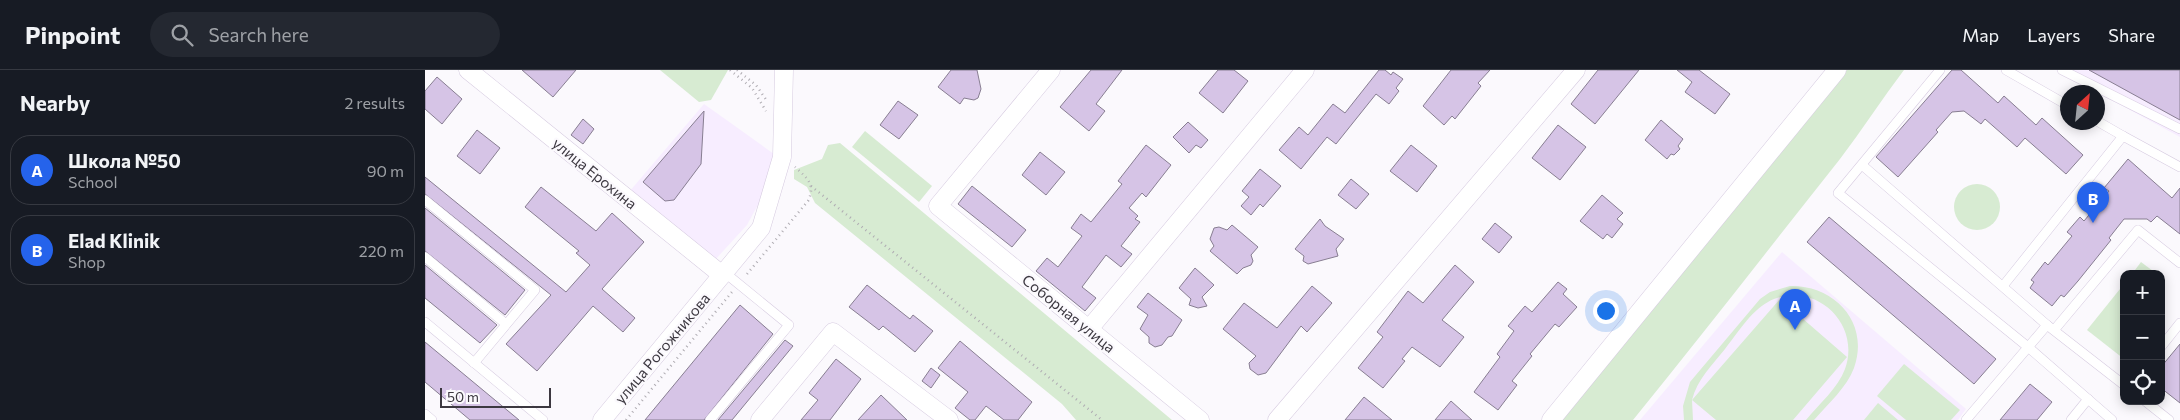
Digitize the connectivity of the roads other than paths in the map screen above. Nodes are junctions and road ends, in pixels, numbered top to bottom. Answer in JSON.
{"nodes":[{"id":1,"x":468,"y":70,"type":"edge"},
{"id":2,"x":784,"y":70,"type":"edge"},
{"id":3,"x":1051,"y":70,"type":"edge"},
{"id":4,"x":1305,"y":70,"type":"edge"},
{"id":5,"x":1576,"y":70,"type":"edge"},
{"id":6,"x":1837,"y":70,"type":"edge"},
{"id":7,"x":1940,"y":70,"type":"edge"},
{"id":8,"x":2006,"y":70,"type":"edge"},
{"id":9,"x":2062,"y":70,"type":"edge"},
{"id":10,"x":2060,"y":101,"type":"edge"},
{"id":11,"x":2105,"y":126,"type":"edge"},
{"id":12,"x":2180,"y":129,"type":"edge"},
{"id":13,"x":2123,"y":136,"type":"junction"},
{"id":14,"x":1862,"y":165,"type":"junction"},
{"id":15,"x":2180,"y":167,"type":"edge"},
{"id":16,"x":425,"y":200,"type":"edge"},
{"id":17,"x":425,"y":257,"type":"edge"},
{"id":18,"x":2180,"y":263,"type":"edge"},
{"id":19,"x":723,"y":274,"type":"junction"},
{"id":20,"x":2003,"y":286,"type":"junction"},
{"id":21,"x":425,"y":322,"type":"edge"},
{"id":22,"x":2180,"y":323,"type":"edge"},
{"id":23,"x":506,"y":324,"type":"junction"},
{"id":24,"x":2051,"y":327,"type":"junction"},
{"id":25,"x":1089,"y":329,"type":"junction"},
{"id":26,"x":2165,"y":342,"type":"edge"},
{"id":27,"x":2028,"y":347,"type":"junction"},
{"id":28,"x":474,"y":363,"type":"junction"},
{"id":29,"x":2120,"y":382,"type":"edge"},
{"id":30,"x":2088,"y":399,"type":"junction"},
{"id":31,"x":2150,"y":405,"type":"edge"},
{"id":32,"x":425,"y":414,"type":"edge"},
{"id":33,"x":432,"y":420,"type":"edge"},
{"id":34,"x":543,"y":420,"type":"edge"},
{"id":35,"x":602,"y":420,"type":"edge"},
{"id":36,"x":710,"y":420,"type":"edge"},
{"id":37,"x":760,"y":420,"type":"edge"},
{"id":38,"x":949,"y":420,"type":"edge"},
{"id":39,"x":1200,"y":420,"type":"edge"},
{"id":40,"x":1277,"y":420,"type":"edge"},
{"id":41,"x":1551,"y":420,"type":"edge"},
{"id":42,"x":1966,"y":420,"type":"edge"},
{"id":43,"x":2071,"y":420,"type":"edge"},
{"id":44,"x":2113,"y":420,"type":"edge"},
{"id":45,"x":2169,"y":420,"type":"edge"}],
"edges":[{"from":1,"to":19,"type":"street","name":"улица Ерохина"},
{"from":2,"to":19,"type":"street","name":"улица Рогожникова"},
{"from":3,"to":25,"type":"street","name":"Соборная улица"},
{"from":4,"to":25,"type":"street"},
{"from":5,"to":40,"type":"street"},
{"from":6,"to":41,"type":"street"},
{"from":7,"to":14,"type":"lane"},
{"from":8,"to":10,"type":"lane"},
{"from":9,"to":12,"type":"lane"},
{"from":11,"to":13,"type":"lane"},
{"from":13,"to":15,"type":"lane"},
{"from":13,"to":20,"type":"lane"},
{"from":14,"to":20,"type":"lane"},
{"from":14,"to":27,"type":"lane"},
{"from":16,"to":23,"type":"lane"},
{"from":17,"to":23,"type":"lane"},
{"from":18,"to":24,"type":"lane"},
{"from":19,"to":35,"type":"street","name":"улица Рогожникова"},
{"from":19,"to":36,"type":"lane"},
{"from":20,"to":24,"type":"lane"},
{"from":21,"to":28,"type":"lane"},
{"from":22,"to":26,"type":"lane"},
{"from":23,"to":28,"type":"lane"},
{"from":24,"to":27,"type":"lane"},
{"from":24,"to":29,"type":"lane"},
{"from":25,"to":39,"type":"street","name":"Соборная улица"},
{"from":27,"to":30,"type":"lane"},
{"from":27,"to":42,"type":"lane"},
{"from":28,"to":34,"type":"lane"},
{"from":30,"to":43,"type":"lane"},
{"from":30,"to":44,"type":"lane"},
{"from":31,"to":45,"type":"lane"},
{"from":32,"to":33,"type":"lane"},
{"from":37,"to":38,"type":"street"}]}
